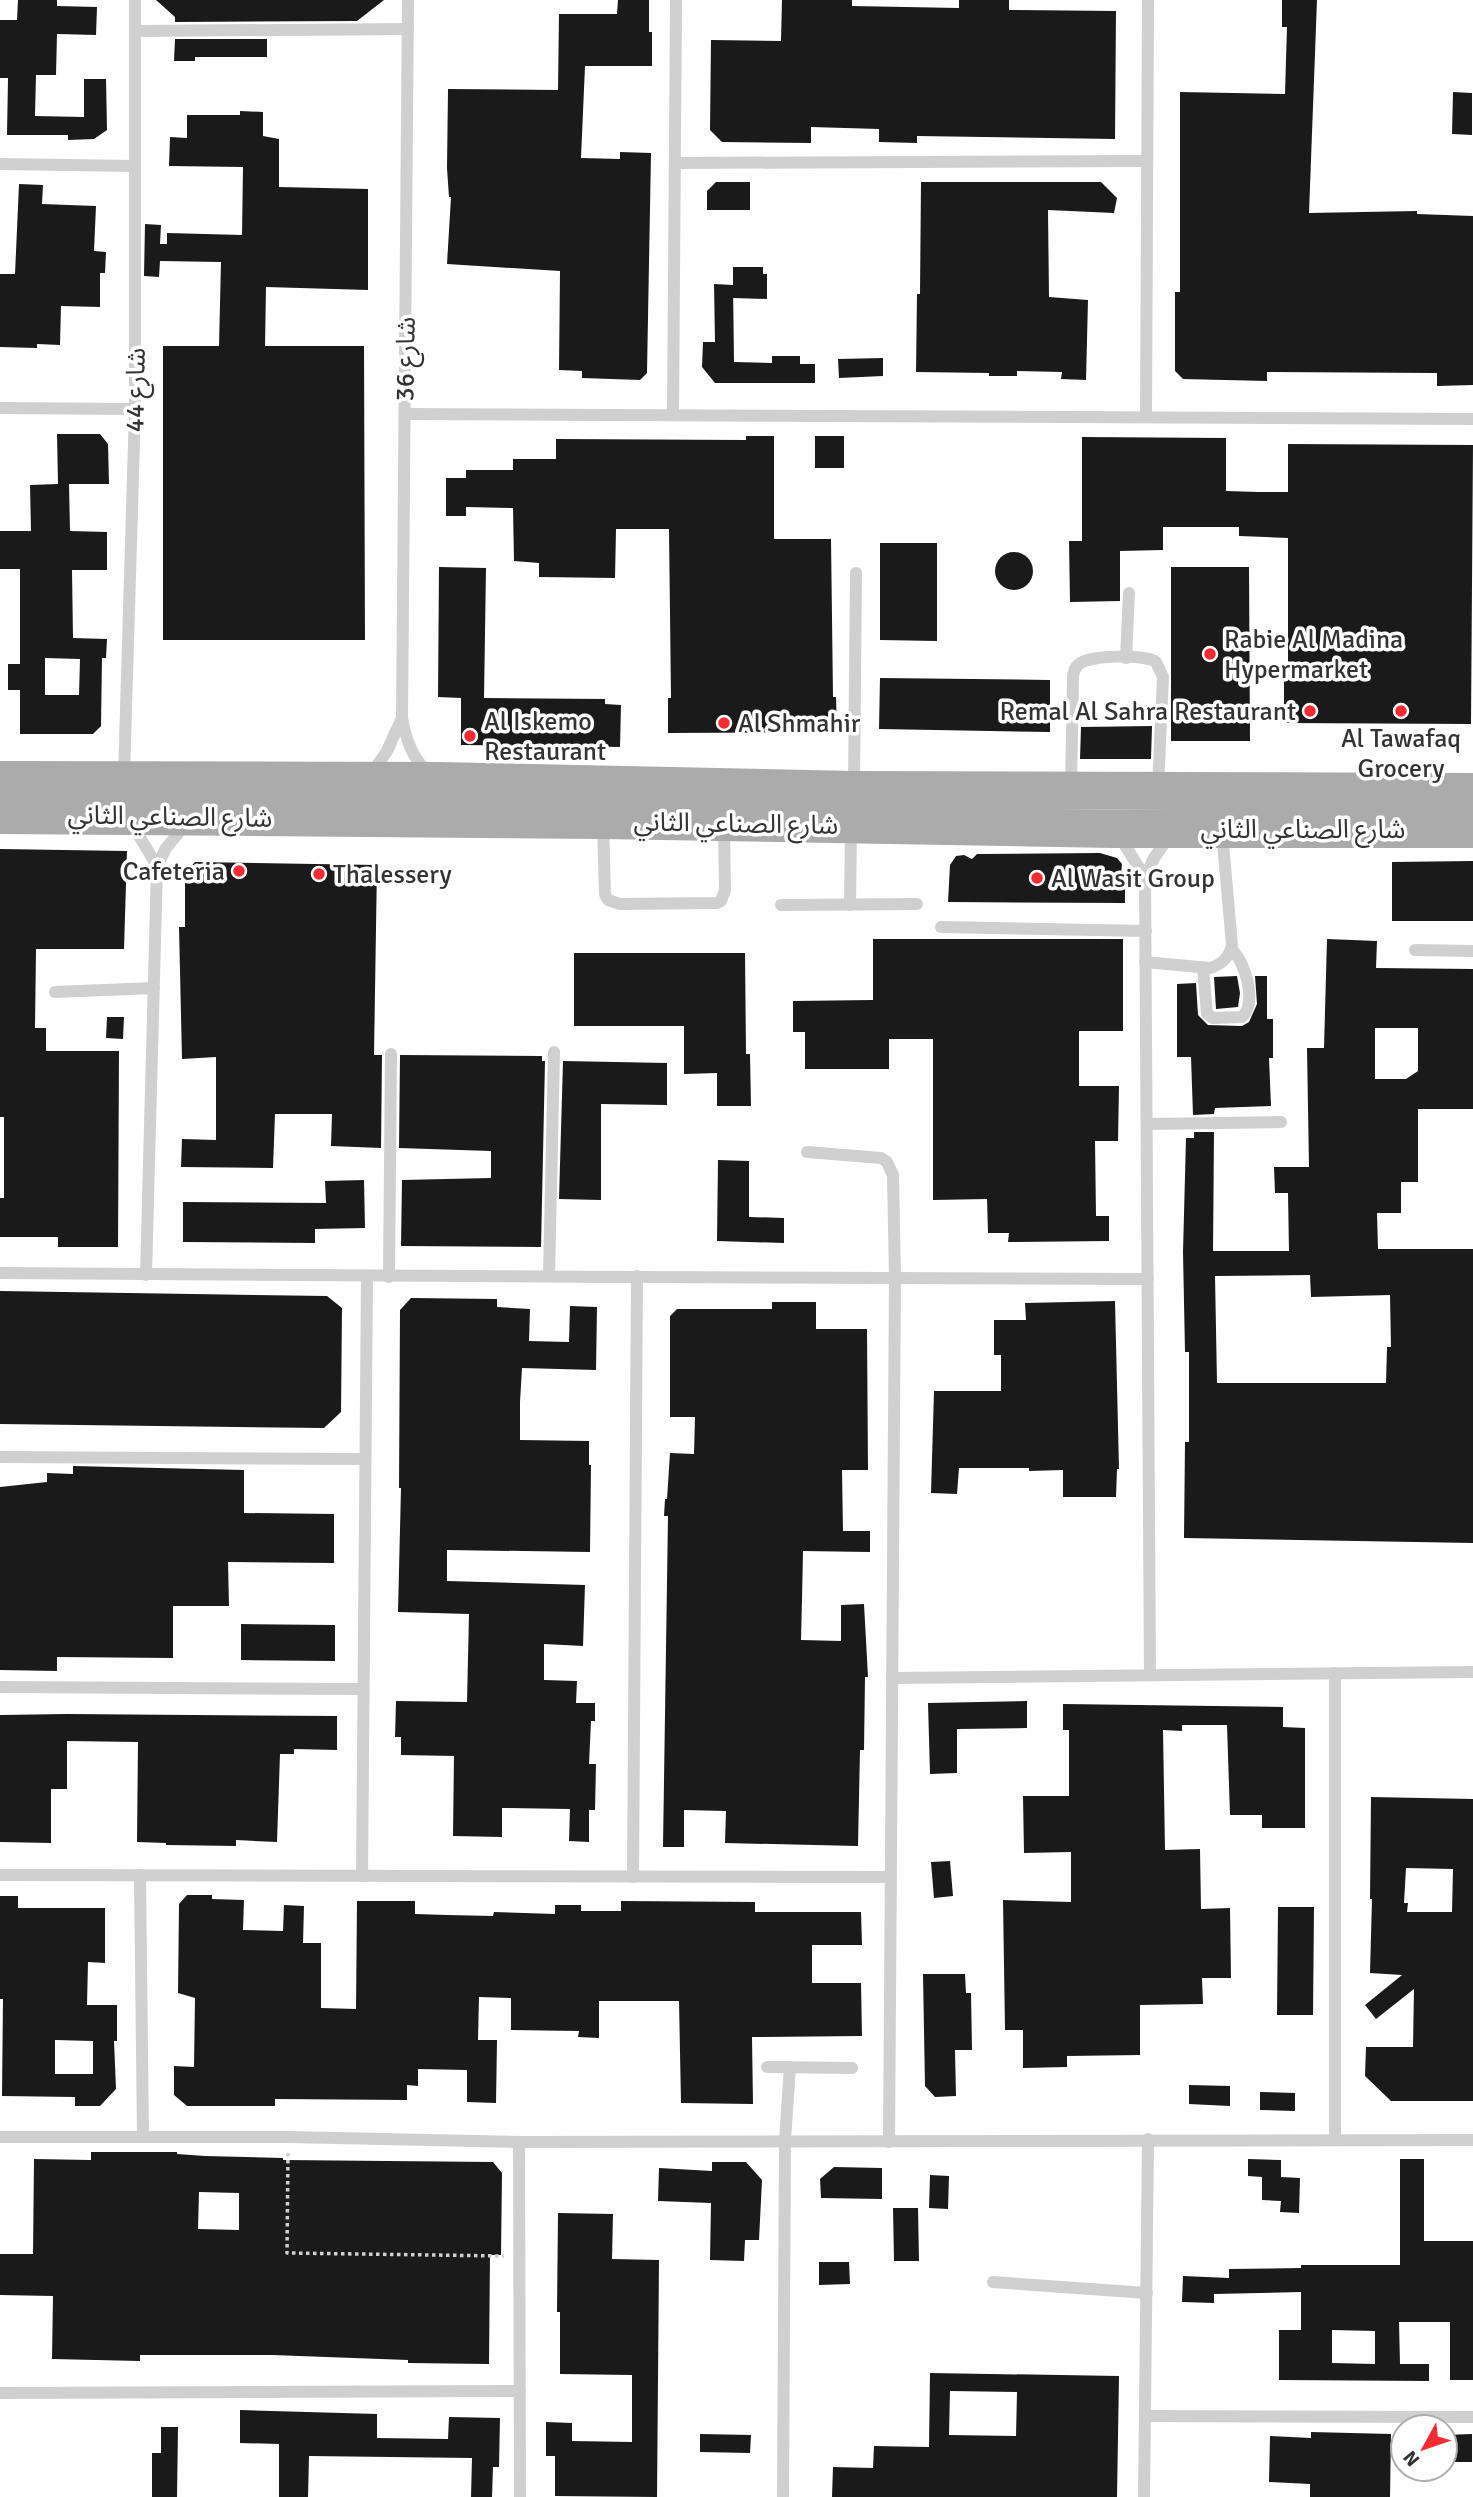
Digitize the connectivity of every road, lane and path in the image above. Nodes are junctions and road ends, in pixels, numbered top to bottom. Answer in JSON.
{"nodes":[{"id":1,"x":135,"y":0,"type":"edge"},
{"id":2,"x":408,"y":0,"type":"edge"},
{"id":3,"x":676,"y":0,"type":"edge"},
{"id":4,"x":1148,"y":0,"type":"edge"},
{"id":5,"x":408,"y":29,"type":"junction"},
{"id":6,"x":135,"y":31,"type":"junction"},
{"id":7,"x":1147,"y":160,"type":"junction"},
{"id":8,"x":675,"y":163,"type":"junction"},
{"id":9,"x":0,"y":164,"type":"edge"},
{"id":10,"x":135,"y":166,"type":"junction"},
{"id":11,"x":0,"y":408,"type":"edge"},
{"id":12,"x":135,"y":409,"type":"junction"},
{"id":13,"x":405,"y":414,"type":"junction"},
{"id":14,"x":673,"y":415,"type":"junction"},
{"id":15,"x":1146,"y":417,"type":"junction"},
{"id":16,"x":1473,"y":419,"type":"edge"},
{"id":17,"x":856,"y":573,"type":"dead end"},
{"id":18,"x":1129,"y":593,"type":"dead end"},
{"id":19,"x":1126,"y":657,"type":"junction"},
{"id":20,"x":402,"y":718,"type":"junction"},
{"id":21,"x":0,"y":780,"type":"edge"},
{"id":22,"x":366,"y":780,"type":"junction"},
{"id":23,"x":439,"y":781,"type":"junction"},
{"id":24,"x":1071,"y":792,"type":"junction"},
{"id":25,"x":1158,"y":792,"type":"junction"},
{"id":26,"x":1473,"y":792,"type":"edge"},
{"id":27,"x":124,"y":798,"type":"junction"},
{"id":28,"x":853,"y":808,"type":"junction"},
{"id":29,"x":0,"y":815,"type":"edge"},
{"id":30,"x":193,"y":817,"type":"junction"},
{"id":31,"x":603,"y":820,"type":"junction"},
{"id":32,"x":724,"y":822,"type":"junction"},
{"id":33,"x":1222,"y":828,"type":"junction"},
{"id":34,"x":1113,"y":829,"type":"junction"},
{"id":35,"x":1175,"y":829,"type":"junction"},
{"id":36,"x":1473,"y":829,"type":"edge"},
{"id":37,"x":157,"y":866,"type":"junction"},
{"id":38,"x":1145,"y":877,"type":"junction"},
{"id":39,"x":916,"y":904,"type":"dead end"},
{"id":40,"x":781,"y":905,"type":"dead end"},
{"id":41,"x":850,"y":905,"type":"junction"},
{"id":42,"x":941,"y":928,"type":"dead end"},
{"id":43,"x":1146,"y":931,"type":"junction"},
{"id":44,"x":1231,"y":949,"type":"junction"},
{"id":45,"x":1415,"y":950,"type":"dead end"},
{"id":46,"x":1473,"y":951,"type":"edge"},
{"id":47,"x":1145,"y":962,"type":"junction"},
{"id":48,"x":1203,"y":968,"type":"junction"},
{"id":49,"x":153,"y":988,"type":"junction"},
{"id":50,"x":55,"y":992,"type":"dead end"},
{"id":51,"x":554,"y":1052,"type":"dead end"},
{"id":52,"x":391,"y":1054,"type":"dead end"},
{"id":53,"x":1280,"y":1122,"type":"dead end"},
{"id":54,"x":1147,"y":1124,"type":"junction"},
{"id":55,"x":807,"y":1152,"type":"dead end"},
{"id":56,"x":0,"y":1273,"type":"edge"},
{"id":57,"x":146,"y":1275,"type":"junction"},
{"id":58,"x":549,"y":1276,"type":"junction"},
{"id":59,"x":637,"y":1276,"type":"junction"},
{"id":60,"x":367,"y":1277,"type":"junction"},
{"id":61,"x":389,"y":1277,"type":"junction"},
{"id":62,"x":895,"y":1277,"type":"junction"},
{"id":63,"x":1148,"y":1279,"type":"junction"},
{"id":64,"x":0,"y":1457,"type":"edge"},
{"id":65,"x":365,"y":1459,"type":"junction"},
{"id":66,"x":1473,"y":1672,"type":"edge"},
{"id":67,"x":1335,"y":1673,"type":"junction"},
{"id":68,"x":1150,"y":1675,"type":"junction"},
{"id":69,"x":892,"y":1678,"type":"junction"},
{"id":70,"x":0,"y":1687,"type":"edge"},
{"id":71,"x":363,"y":1689,"type":"junction"},
{"id":72,"x":0,"y":1875,"type":"edge"},
{"id":73,"x":140,"y":1875,"type":"junction"},
{"id":74,"x":362,"y":1876,"type":"junction"},
{"id":75,"x":633,"y":1877,"type":"junction"},
{"id":76,"x":891,"y":1877,"type":"junction"},
{"id":77,"x":767,"y":2067,"type":"dead end"},
{"id":78,"x":790,"y":2067,"type":"junction"},
{"id":79,"x":852,"y":2068,"type":"dead end"},
{"id":80,"x":143,"y":2136,"type":"junction"},
{"id":81,"x":0,"y":2137,"type":"edge"},
{"id":82,"x":289,"y":2137,"type":"junction"},
{"id":83,"x":1148,"y":2139,"type":"junction"},
{"id":84,"x":785,"y":2140,"type":"junction"},
{"id":85,"x":1335,"y":2140,"type":"junction"},
{"id":86,"x":1473,"y":2140,"type":"edge"},
{"id":87,"x":519,"y":2142,"type":"junction"},
{"id":88,"x":889,"y":2142,"type":"junction"},
{"id":89,"x":520,"y":2256,"type":"junction"},
{"id":90,"x":993,"y":2282,"type":"dead end"},
{"id":91,"x":1147,"y":2293,"type":"junction"},
{"id":92,"x":520,"y":2391,"type":"junction"},
{"id":93,"x":0,"y":2393,"type":"edge"},
{"id":94,"x":1145,"y":2416,"type":"junction"},
{"id":95,"x":1473,"y":2417,"type":"edge"},
{"id":96,"x":520,"y":2497,"type":"edge"},
{"id":97,"x":783,"y":2497,"type":"edge"},
{"id":98,"x":1144,"y":2497,"type":"edge"}],
"edges":[{"from":1,"to":6,"type":"lane","name":"شارع 44"},
{"from":2,"to":5,"type":"lane","name":"شارع 36"},
{"from":3,"to":8,"type":"lane"},
{"from":4,"to":7,"type":"lane"},
{"from":5,"to":6,"type":"lane"},
{"from":5,"to":13,"type":"lane","name":"شارع 36"},
{"from":6,"to":10,"type":"lane","name":"شارع 44"},
{"from":7,"to":8,"type":"lane"},
{"from":7,"to":15,"type":"lane"},
{"from":8,"to":14,"type":"lane"},
{"from":9,"to":10,"type":"lane"},
{"from":10,"to":12,"type":"lane","name":"شارع 44"},
{"from":11,"to":12,"type":"lane"},
{"from":12,"to":27,"type":"lane","name":"شارع 44"},
{"from":13,"to":14,"type":"lane"},
{"from":13,"to":20,"type":"lane","name":"شارع 36"},
{"from":14,"to":15,"type":"lane"},
{"from":15,"to":16,"type":"lane"},
{"from":17,"to":28,"type":"lane"},
{"from":18,"to":19,"type":"lane"},
{"from":19,"to":24,"type":"lane"},
{"from":19,"to":25,"type":"lane"},
{"from":20,"to":22,"type":"lane","name":"شارع 36"},
{"from":20,"to":23,"type":"lane","name":"شارع 36"},
{"from":21,"to":27,"type":"main road","name":"شارع الصناعي الثاني"},
{"from":22,"to":23,"type":"main road","name":"شارع الصناعي الثاني"},
{"from":22,"to":27,"type":"main road","name":"شارع الصناعي الثاني"},
{"from":23,"to":28,"type":"main road","name":"شارع الصناعي الثاني"},
{"from":24,"to":25,"type":"main road","name":"شارع الصناعي الثاني"},
{"from":24,"to":28,"type":"main road","name":"شارع الصناعي الثاني"},
{"from":25,"to":26,"type":"main road","name":"شارع الصناعي الثاني"},
{"from":27,"to":29,"type":"main road","name":"شارع الصناعي الثاني"},
{"from":27,"to":30,"type":"main road","name":"شارع الصناعي الثاني"},
{"from":27,"to":37,"type":"lane"},
{"from":28,"to":32,"type":"main road","name":"شارع الصناعي الثاني"},
{"from":28,"to":34,"type":"main road","name":"شارع الصناعي الثاني"},
{"from":28,"to":41,"type":"lane"},
{"from":30,"to":31,"type":"main road","name":"شارع الصناعي الثاني"},
{"from":30,"to":37,"type":"lane"},
{"from":31,"to":32,"type":"main road","name":"شارع الصناعي الثاني"},
{"from":31,"to":32,"type":"lane"},
{"from":33,"to":35,"type":"main road","name":"شارع الصناعي الثاني"},
{"from":33,"to":36,"type":"main road","name":"شارع الصناعي الثاني"},
{"from":33,"to":44,"type":"lane"},
{"from":34,"to":35,"type":"main road","name":"شارع الصناعي الثاني"},
{"from":34,"to":38,"type":"lane"},
{"from":35,"to":38,"type":"lane"},
{"from":37,"to":49,"type":"lane"},
{"from":38,"to":43,"type":"lane"},
{"from":39,"to":41,"type":"lane"},
{"from":40,"to":41,"type":"lane"},
{"from":42,"to":43,"type":"lane"},
{"from":43,"to":47,"type":"lane"},
{"from":44,"to":48,"type":"lane"},
{"from":44,"to":48,"type":"lane"},
{"from":45,"to":46,"type":"lane"},
{"from":47,"to":48,"type":"lane"},
{"from":47,"to":54,"type":"lane"},
{"from":49,"to":50,"type":"lane"},
{"from":49,"to":57,"type":"lane"},
{"from":51,"to":58,"type":"lane"},
{"from":52,"to":61,"type":"lane"},
{"from":53,"to":54,"type":"lane"},
{"from":54,"to":63,"type":"lane"},
{"from":55,"to":62,"type":"lane"},
{"from":56,"to":57,"type":"lane"},
{"from":57,"to":60,"type":"lane"},
{"from":58,"to":59,"type":"lane"},
{"from":58,"to":61,"type":"lane"},
{"from":59,"to":62,"type":"lane"},
{"from":59,"to":75,"type":"lane"},
{"from":60,"to":61,"type":"lane"},
{"from":60,"to":65,"type":"lane"},
{"from":62,"to":63,"type":"lane"},
{"from":62,"to":69,"type":"lane"},
{"from":63,"to":68,"type":"lane"},
{"from":64,"to":65,"type":"lane"},
{"from":65,"to":71,"type":"lane"},
{"from":66,"to":67,"type":"lane"},
{"from":67,"to":68,"type":"lane"},
{"from":67,"to":85,"type":"lane"},
{"from":68,"to":69,"type":"lane"},
{"from":69,"to":76,"type":"lane"},
{"from":70,"to":71,"type":"lane"},
{"from":71,"to":74,"type":"lane"},
{"from":72,"to":73,"type":"lane"},
{"from":73,"to":74,"type":"lane"},
{"from":73,"to":80,"type":"lane"},
{"from":74,"to":75,"type":"lane"},
{"from":75,"to":76,"type":"lane"},
{"from":76,"to":88,"type":"lane"},
{"from":77,"to":78,"type":"lane"},
{"from":78,"to":79,"type":"lane"},
{"from":78,"to":84,"type":"lane"},
{"from":80,"to":81,"type":"lane"},
{"from":80,"to":82,"type":"lane"},
{"from":82,"to":87,"type":"lane"},
{"from":82,"to":89,"type":"path"},
{"from":83,"to":85,"type":"lane"},
{"from":83,"to":88,"type":"lane"},
{"from":83,"to":91,"type":"lane"},
{"from":84,"to":87,"type":"lane"},
{"from":84,"to":88,"type":"lane"},
{"from":84,"to":97,"type":"lane"},
{"from":85,"to":86,"type":"lane"},
{"from":87,"to":89,"type":"lane"},
{"from":89,"to":92,"type":"lane"},
{"from":90,"to":91,"type":"lane"},
{"from":91,"to":94,"type":"lane"},
{"from":92,"to":93,"type":"lane"},
{"from":92,"to":96,"type":"lane"},
{"from":94,"to":95,"type":"lane"},
{"from":94,"to":98,"type":"lane"}]}
